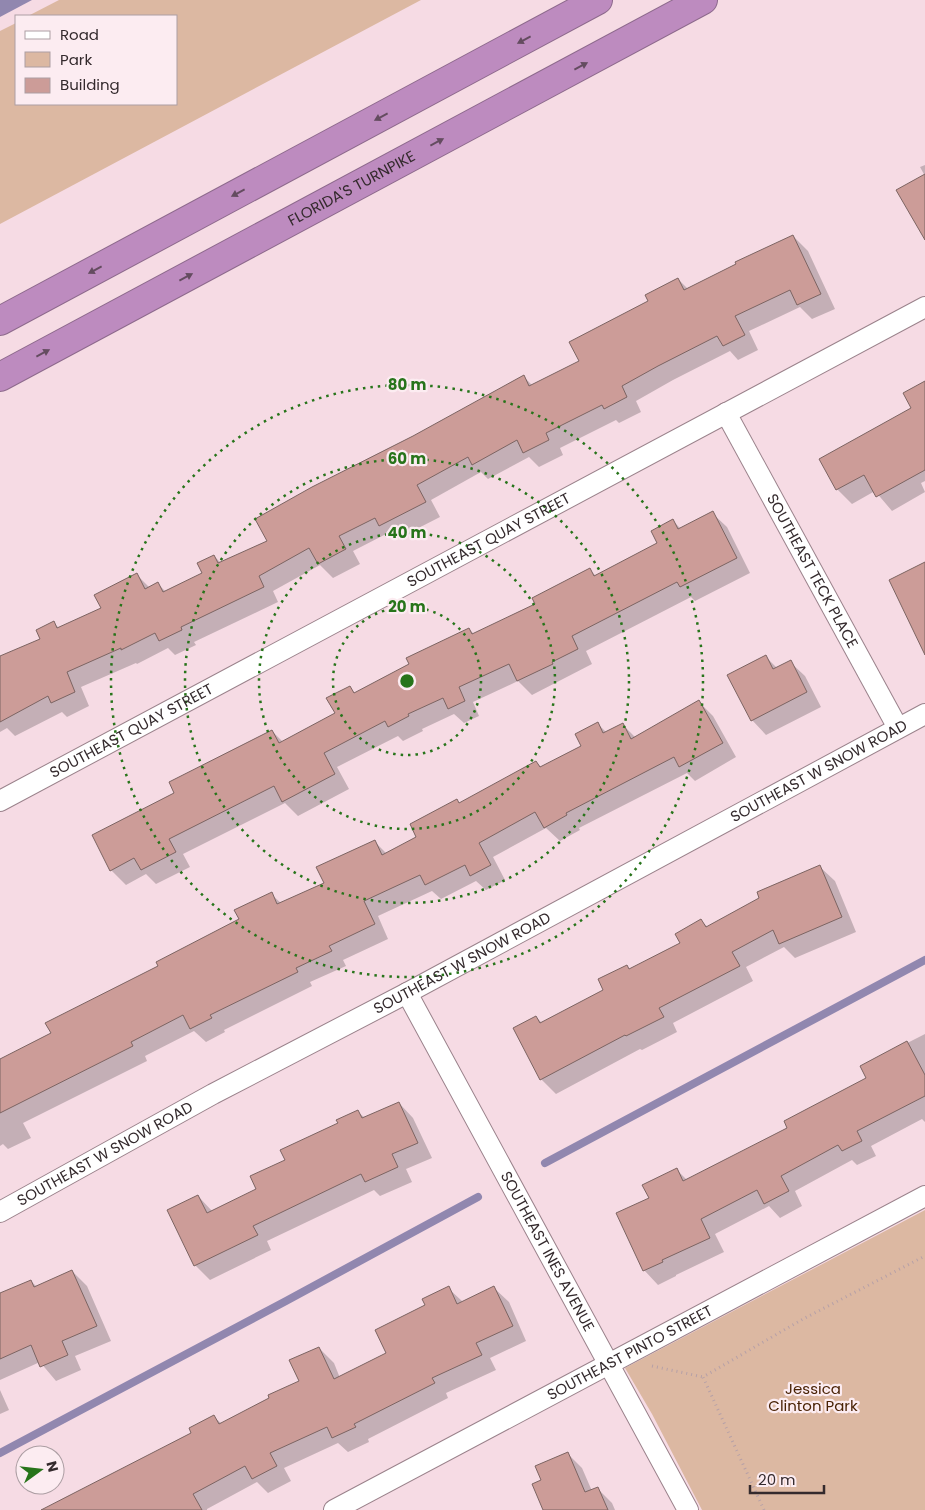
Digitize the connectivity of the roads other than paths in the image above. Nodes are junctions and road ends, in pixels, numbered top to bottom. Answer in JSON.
{"nodes":[{"id":1,"x":598,"y":0,"type":"edge"},
{"id":2,"x":703,"y":0,"type":"edge"},
{"id":3,"x":925,"y":307,"type":"edge"},
{"id":4,"x":0,"y":321,"type":"edge"},
{"id":5,"x":0,"y":376,"type":"edge"},
{"id":6,"x":726,"y":413,"type":"junction"},
{"id":7,"x":925,"y":714,"type":"edge"},
{"id":8,"x":898,"y":728,"type":"junction"},
{"id":9,"x":0,"y":801,"type":"edge"},
{"id":10,"x":407,"y":992,"type":"junction"},
{"id":11,"x":925,"y":1196,"type":"edge"},
{"id":12,"x":0,"y":1212,"type":"edge"},
{"id":13,"x":608,"y":1364,"type":"junction"},
{"id":14,"x":334,"y":1510,"type":"edge"},
{"id":15,"x":688,"y":1510,"type":"edge"}],
"edges":[{"from":1,"to":4,"type":"highway","one_way":true},
{"from":5,"to":2,"type":"highway","name":"FLORIDA'S TURNPIKE","one_way":true},
{"from":3,"to":6,"type":"street","name":"SOUTHEAST QUAY STREET"},
{"from":6,"to":8,"type":"street","name":"SOUTHEAST TECK PLACE"},
{"from":6,"to":9,"type":"street","name":"SOUTHEAST QUAY STREET"},
{"from":7,"to":8,"type":"street","name":"SOUTHEAST W SNOW ROAD"},
{"from":8,"to":10,"type":"street","name":"SOUTHEAST W SNOW ROAD"},
{"from":10,"to":12,"type":"street","name":"SOUTHEAST W SNOW ROAD"},
{"from":10,"to":13,"type":"street","name":"SOUTHEAST INES AVENUE"},
{"from":11,"to":13,"type":"street","name":"SOUTHEAST PINTO STREET"},
{"from":13,"to":14,"type":"street","name":"SOUTHEAST PINTO STREET"},
{"from":13,"to":15,"type":"street","name":"SOUTHEAST INES AVENUE"}]}
